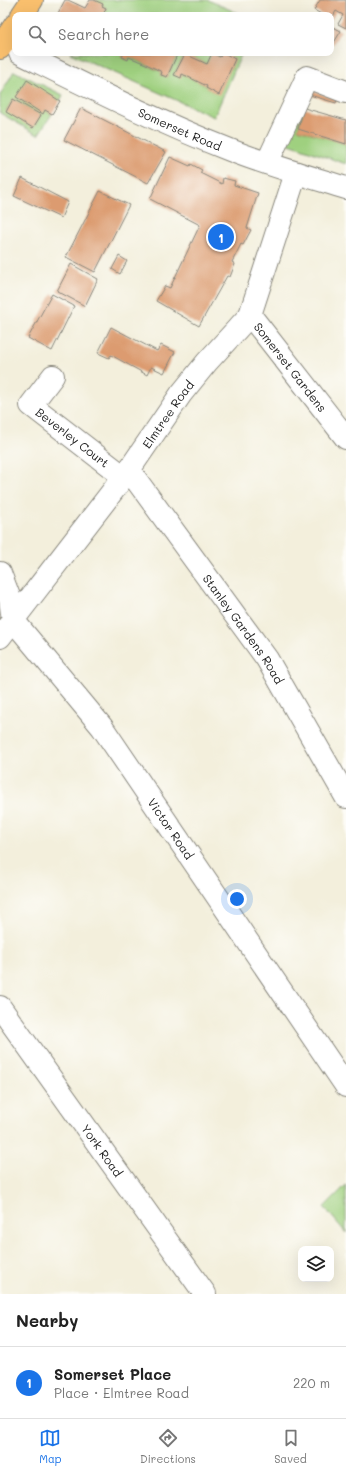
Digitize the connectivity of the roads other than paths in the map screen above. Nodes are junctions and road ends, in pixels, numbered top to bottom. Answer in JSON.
{"nodes":[{"id":1,"x":32,"y":0,"type":"edge"},
{"id":2,"x":24,"y":12,"type":"edge"},
{"id":3,"x":12,"y":34,"type":"edge"},
{"id":4,"x":7,"y":48,"type":"edge"},
{"id":5,"x":24,"y":56,"type":"edge"},
{"id":6,"x":346,"y":92,"type":"edge"},
{"id":7,"x":267,"y":163,"type":"junction"},
{"id":8,"x":296,"y":173,"type":"junction"},
{"id":9,"x":346,"y":188,"type":"edge"},
{"id":10,"x":250,"y":315,"type":"junction"},
{"id":11,"x":53,"y":376,"type":"dead end"},
{"id":12,"x":346,"y":438,"type":"edge"},
{"id":13,"x":127,"y":473,"type":"junction"},
{"id":14,"x":0,"y":573,"type":"edge"},
{"id":15,"x":6,"y":628,"type":"edge"},
{"id":16,"x":346,"y":797,"type":"edge"},
{"id":17,"x":0,"y":1007,"type":"edge"},
{"id":18,"x":346,"y":1086,"type":"edge"},
{"id":19,"x":204,"y":1294,"type":"edge"}],
"edges":[{"from":1,"to":2,"type":"main road"},
{"from":3,"to":4,"type":"main road"},
{"from":5,"to":7,"type":"street","name":"Somerset Road"},
{"from":6,"to":7,"type":"street"},
{"from":7,"to":8,"type":"street","name":"Somerset Road"},
{"from":8,"to":9,"type":"street","name":"Somerset Road"},
{"from":8,"to":10,"type":"street","name":"Elmtree Road"},
{"from":10,"to":12,"type":"street","name":"Somerset Gardens"},
{"from":10,"to":13,"type":"street","name":"Elmtree Road"},
{"from":11,"to":13,"type":"street","name":"Beverley Court"},
{"from":13,"to":15,"type":"street","name":"Elmtree Road"},
{"from":13,"to":16,"type":"street","name":"Stanley Gardens Road"},
{"from":14,"to":15,"type":"street"},
{"from":15,"to":18,"type":"street","name":"Victor Road"},
{"from":17,"to":19,"type":"street","name":"York Road"}]}
